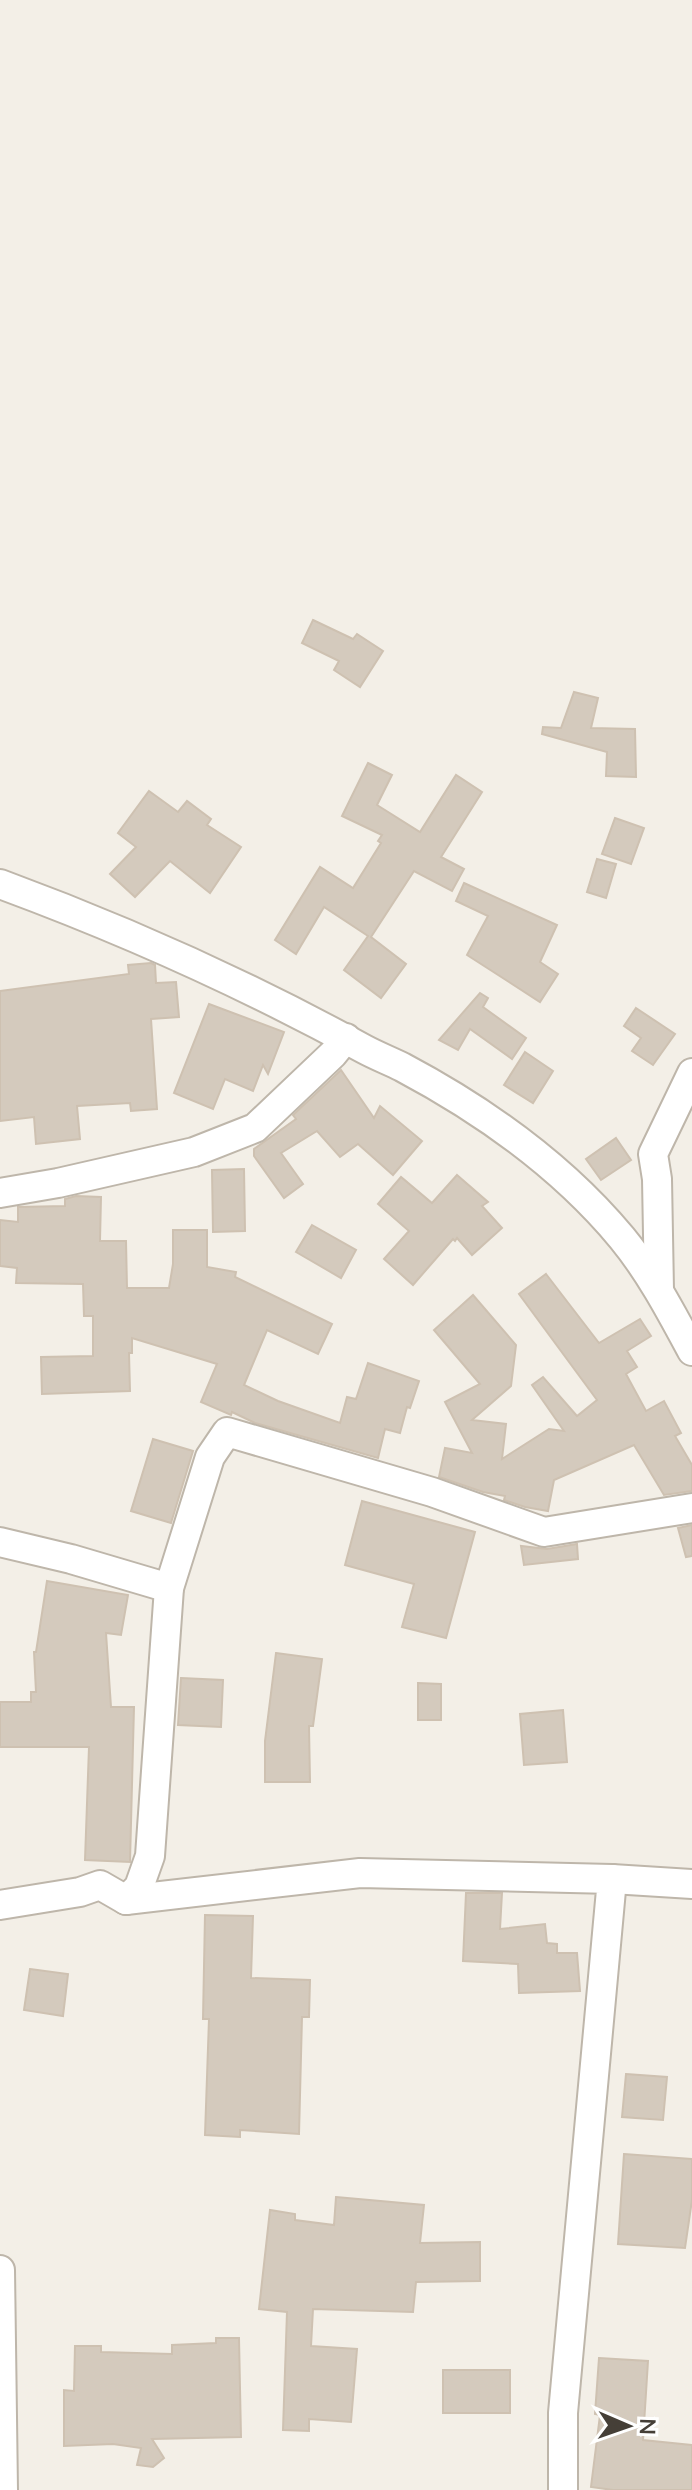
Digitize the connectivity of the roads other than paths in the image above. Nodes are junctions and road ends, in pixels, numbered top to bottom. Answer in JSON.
{"nodes":[{"id":1,"x":0,"y":884,"type":"edge"},
{"id":2,"x":346,"y":1038,"type":"junction"},
{"id":3,"x":692,"y":1073,"type":"edge"},
{"id":4,"x":0,"y":1193,"type":"edge"},
{"id":5,"x":659,"y":1290,"type":"junction"},
{"id":6,"x":692,"y":1351,"type":"edge"},
{"id":7,"x":692,"y":1508,"type":"edge"},
{"id":8,"x":0,"y":1542,"type":"edge"},
{"id":9,"x":169,"y":1588,"type":"junction"},
{"id":10,"x":612,"y":1879,"type":"junction"},
{"id":11,"x":692,"y":1884,"type":"edge"},
{"id":12,"x":126,"y":1900,"type":"junction"},
{"id":13,"x":0,"y":1905,"type":"edge"},
{"id":14,"x":0,"y":2270,"type":"edge"},
{"id":15,"x":3,"y":2490,"type":"edge"},
{"id":16,"x":563,"y":2490,"type":"edge"}],
"edges":[{"from":1,"to":2,"type":"street"},
{"from":2,"to":4,"type":"street"},
{"from":2,"to":5,"type":"street"},
{"from":3,"to":5,"type":"street"},
{"from":5,"to":6,"type":"street"},
{"from":7,"to":9,"type":"street"},
{"from":8,"to":9,"type":"street"},
{"from":9,"to":12,"type":"street"},
{"from":10,"to":11,"type":"street"},
{"from":10,"to":12,"type":"street"},
{"from":10,"to":16,"type":"street"},
{"from":12,"to":13,"type":"street"},
{"from":14,"to":15,"type":"street"}]}
